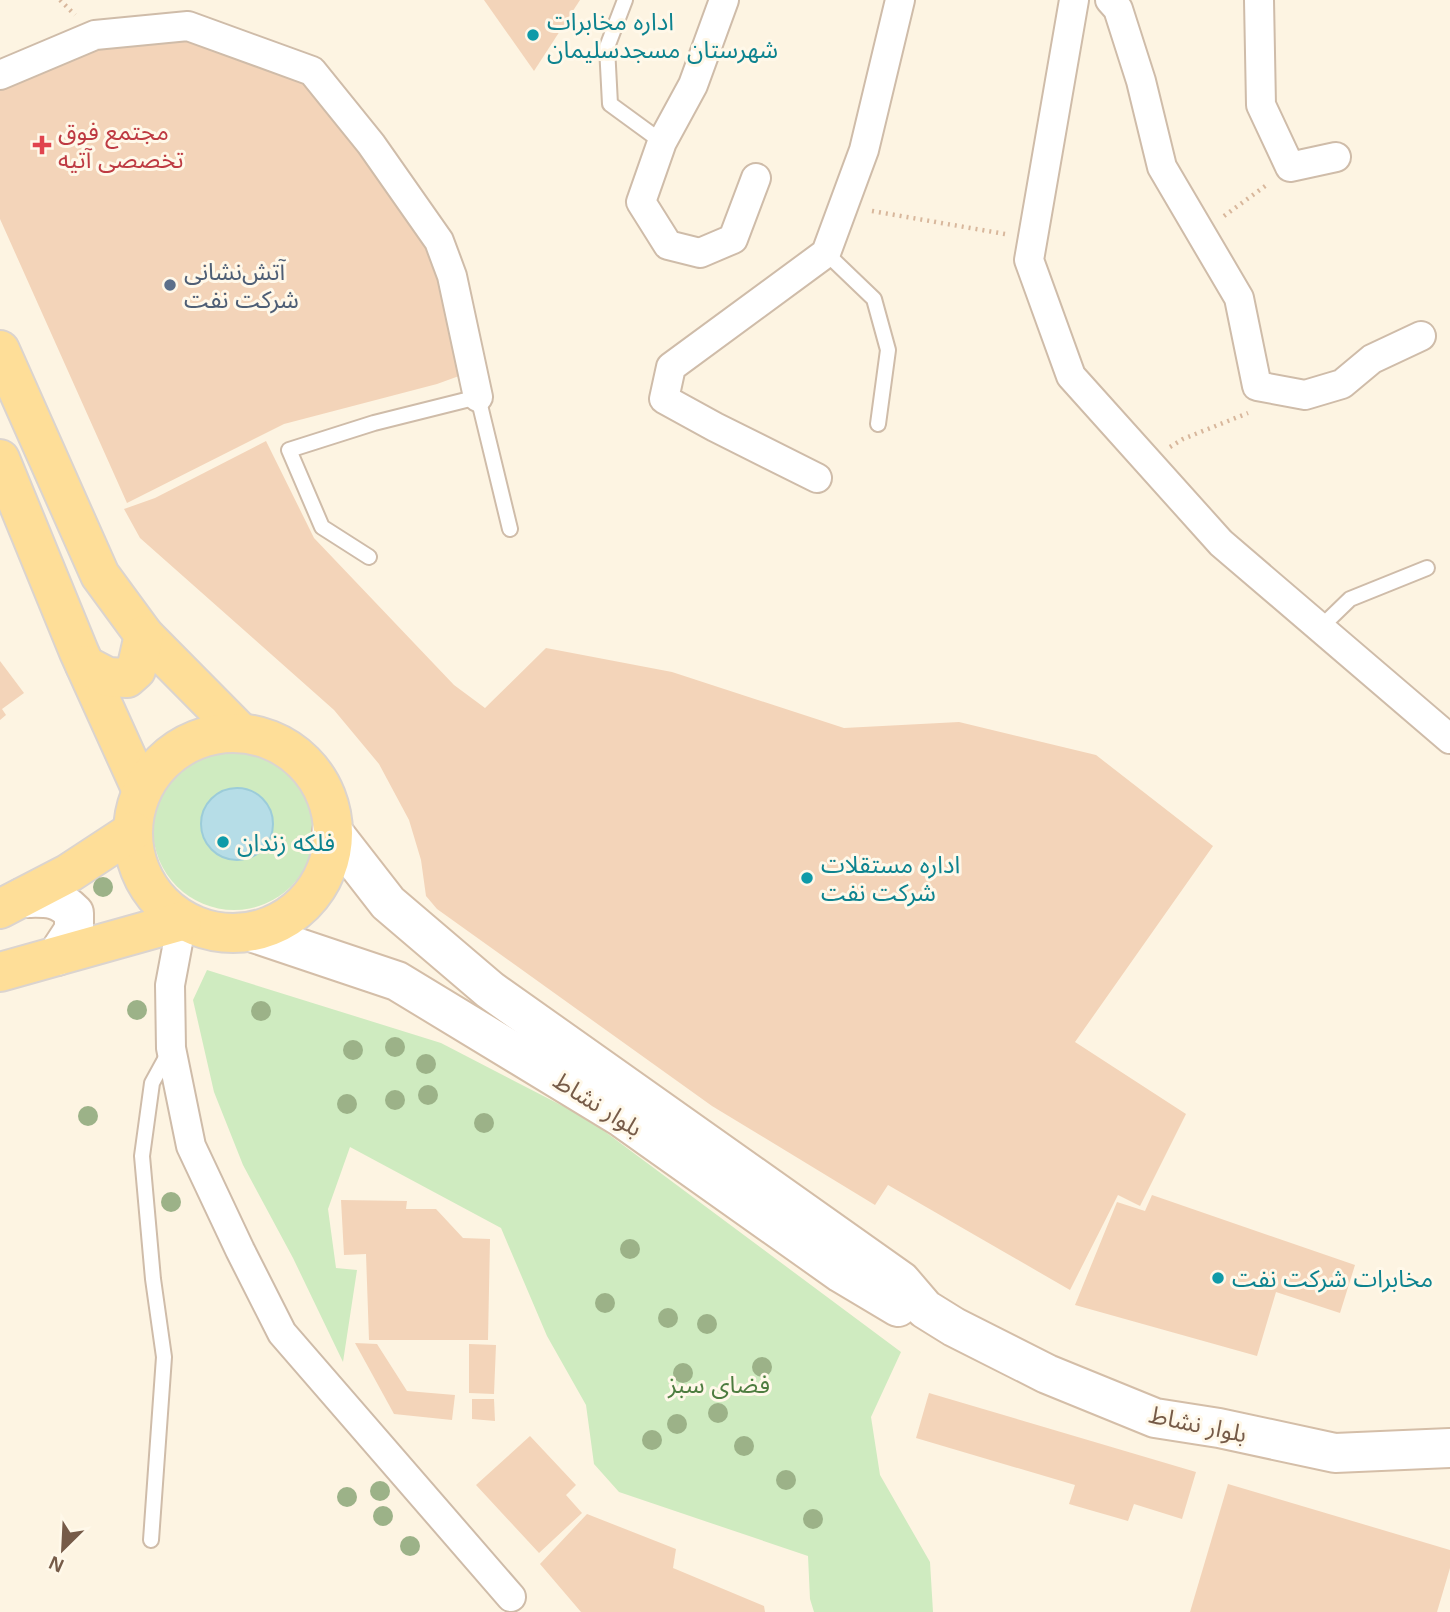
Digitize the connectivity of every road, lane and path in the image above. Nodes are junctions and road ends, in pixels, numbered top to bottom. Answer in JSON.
{"nodes":[{"id":1,"x":625,"y":0,"type":"edge"},
{"id":2,"x":724,"y":0,"type":"edge"},
{"id":3,"x":900,"y":0,"type":"edge"},
{"id":4,"x":1074,"y":0,"type":"edge"},
{"id":5,"x":1110,"y":0,"type":"edge"},
{"id":6,"x":1259,"y":0,"type":"edge"},
{"id":7,"x":0,"y":75,"type":"edge"},
{"id":8,"x":662,"y":142,"type":"junction"},
{"id":9,"x":1336,"y":157,"type":"dead end"},
{"id":10,"x":1290,"y":167,"type":"junction"},
{"id":11,"x":756,"y":178,"type":"dead end"},
{"id":12,"x":844,"y":207,"type":"junction"},
{"id":13,"x":1201,"y":233,"type":"junction"},
{"id":14,"x":1032,"y":239,"type":"junction"},
{"id":15,"x":826,"y":253,"type":"junction"},
{"id":16,"x":1421,"y":336,"type":"dead end"},
{"id":17,"x":0,"y":350,"type":"edge"},
{"id":18,"x":1258,"y":386,"type":"junction"},
{"id":19,"x":478,"y":397,"type":"junction"},
{"id":20,"x":878,"y":424,"type":"dead end"},
{"id":21,"x":0,"y":459,"type":"edge"},
{"id":22,"x":1147,"y":461,"type":"junction"},
{"id":23,"x":817,"y":478,"type":"dead end"},
{"id":24,"x":510,"y":529,"type":"dead end"},
{"id":25,"x":369,"y":557,"type":"dead end"},
{"id":26,"x":1427,"y":568,"type":"dead end"},
{"id":27,"x":1320,"y":628,"type":"junction"},
{"id":28,"x":144,"y":635,"type":"junction"},
{"id":29,"x":85,"y":666,"type":"junction"},
{"id":30,"x":241,"y":733,"type":"junction"},
{"id":31,"x":1450,"y":739,"type":"edge"},
{"id":32,"x":142,"y":791,"type":"junction"},
{"id":33,"x":133,"y":831,"type":"junction"},
{"id":34,"x":332,"y":831,"type":"junction"},
{"id":35,"x":11,"y":904,"type":"edge"},
{"id":36,"x":182,"y":921,"type":"junction"},
{"id":37,"x":251,"y":932,"type":"junction"},
{"id":38,"x":57,"y":956,"type":"junction"},
{"id":39,"x":0,"y":972,"type":"edge"},
{"id":40,"x":171,"y":1048,"type":"junction"},
{"id":41,"x":925,"y":1309,"type":"junction"},
{"id":42,"x":1450,"y":1448,"type":"edge"},
{"id":43,"x":151,"y":1540,"type":"dead end"},
{"id":44,"x":511,"y":1597,"type":"dead end"}],
"edges":[{"from":1,"to":8,"type":"lane"},
{"from":2,"to":8,"type":"street"},
{"from":3,"to":12,"type":"street"},
{"from":4,"to":14,"type":"street"},
{"from":5,"to":13,"type":"street"},
{"from":6,"to":10,"type":"street"},
{"from":7,"to":19,"type":"street"},
{"from":8,"to":11,"type":"street"},
{"from":9,"to":10,"type":"street"},
{"from":10,"to":13,"type":"path"},
{"from":12,"to":14,"type":"path"},
{"from":12,"to":15,"type":"street"},
{"from":13,"to":18,"type":"street"},
{"from":14,"to":22,"type":"street"},
{"from":15,"to":20,"type":"lane"},
{"from":15,"to":23,"type":"street"},
{"from":16,"to":18,"type":"street"},
{"from":17,"to":28,"type":"main road"},
{"from":18,"to":22,"type":"path"},
{"from":19,"to":24,"type":"lane"},
{"from":19,"to":25,"type":"lane"},
{"from":21,"to":29,"type":"main road"},
{"from":22,"to":27,"type":"street"},
{"from":26,"to":27,"type":"lane"},
{"from":27,"to":31,"type":"street"},
{"from":28,"to":29,"type":"main road"},
{"from":28,"to":30,"type":"main road"},
{"from":29,"to":32,"type":"main road"},
{"from":30,"to":32,"type":"main road"},
{"from":30,"to":34,"type":"main road"},
{"from":32,"to":33,"type":"main road"},
{"from":33,"to":35,"type":"main road"},
{"from":33,"to":36,"type":"main road"},
{"from":34,"to":37,"type":"main road"},
{"from":34,"to":41,"type":"main road","name":"بلوار نشاط"},
{"from":35,"to":38,"type":"main road"},
{"from":36,"to":37,"type":"main road"},
{"from":36,"to":38,"type":"main road"},
{"from":36,"to":40,"type":"street"},
{"from":37,"to":41,"type":"main road","name":"بلوار نشاط"},
{"from":38,"to":39,"type":"main road"},
{"from":40,"to":43,"type":"lane"},
{"from":40,"to":44,"type":"street"},
{"from":41,"to":42,"type":"main road","name":"بلوار نشاط"}]}
